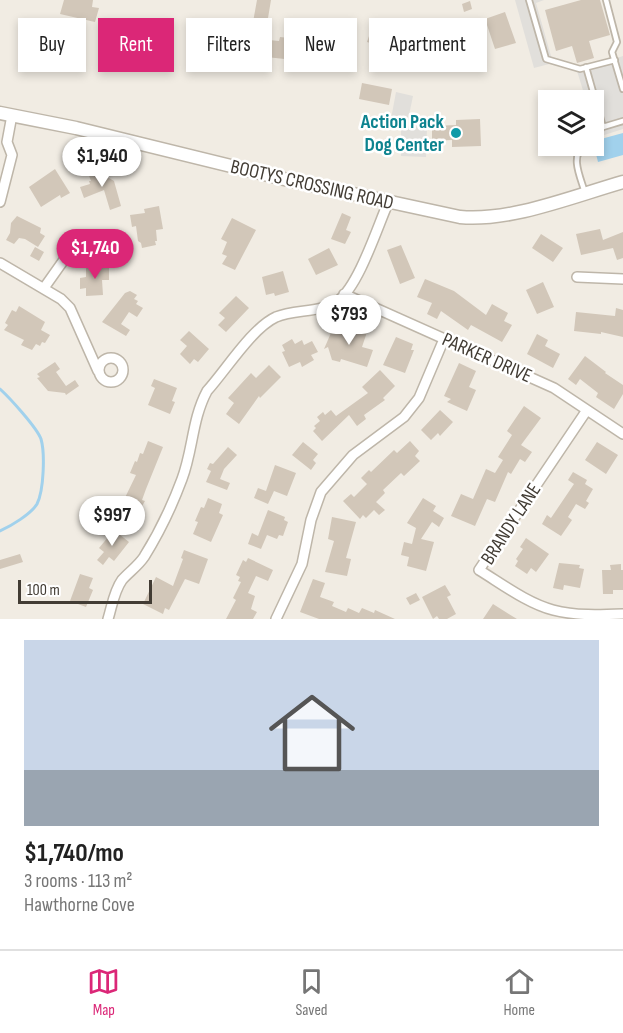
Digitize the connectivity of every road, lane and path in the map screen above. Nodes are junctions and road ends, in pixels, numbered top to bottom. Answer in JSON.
{"nodes":[{"id":1,"x":529,"y":0,"type":"edge"},
{"id":2,"x":606,"y":0,"type":"edge"},
{"id":3,"x":615,"y":60,"type":"junction"},
{"id":4,"x":586,"y":68,"type":"junction"},
{"id":5,"x":623,"y":89,"type":"edge"},
{"id":6,"x":592,"y":90,"type":"edge"},
{"id":7,"x":6,"y":114,"type":"edge"},
{"id":8,"x":623,"y":121,"type":"edge"},
{"id":9,"x":604,"y":127,"type":"edge"},
{"id":10,"x":3,"y":146,"type":"edge"},
{"id":11,"x":576,"y":156,"type":"edge"},
{"id":12,"x":623,"y":182,"type":"edge"},
{"id":13,"x":585,"y":193,"type":"junction"},
{"id":14,"x":0,"y":202,"type":"edge"},
{"id":15,"x":388,"y":203,"type":"junction"},
{"id":16,"x":78,"y":240,"type":"dead end"},
{"id":17,"x":0,"y":263,"type":"edge"},
{"id":18,"x":577,"y":276,"type":"dead end"},
{"id":19,"x":623,"y":279,"type":"edge"},
{"id":20,"x":44,"y":288,"type":"junction"},
{"id":21,"x":344,"y":294,"type":"junction"},
{"id":22,"x":444,"y":339,"type":"junction"},
{"id":23,"x":98,"y":371,"type":"dead end"},
{"id":24,"x":587,"y":410,"type":"junction"},
{"id":25,"x":623,"y":434,"type":"edge"},
{"id":26,"x":623,"y":614,"type":"edge"},
{"id":27,"x":108,"y":619,"type":"edge"},
{"id":28,"x":276,"y":619,"type":"edge"}],
"edges":[{"from":1,"to":4,"type":"lane"},
{"from":2,"to":3,"type":"lane"},
{"from":3,"to":4,"type":"lane"},
{"from":3,"to":5,"type":"lane"},
{"from":4,"to":6,"type":"lane"},
{"from":7,"to":10,"type":"street"},
{"from":7,"to":15,"type":"street","name":"BOOTYS CROSSING ROAD"},
{"from":8,"to":9,"type":"lane"},
{"from":10,"to":14,"type":"street"},
{"from":11,"to":13,"type":"lane"},
{"from":12,"to":13,"type":"street","name":"BOOTYS CROSSING ROAD"},
{"from":13,"to":15,"type":"street","name":"BOOTYS CROSSING ROAD"},
{"from":15,"to":21,"type":"street"},
{"from":16,"to":20,"type":"street"},
{"from":17,"to":20,"type":"street"},
{"from":18,"to":19,"type":"street"},
{"from":20,"to":23,"type":"street"},
{"from":21,"to":22,"type":"street","name":"PARKER DRIVE"},
{"from":21,"to":27,"type":"street"},
{"from":22,"to":24,"type":"street","name":"PARKER DRIVE"},
{"from":22,"to":28,"type":"street"},
{"from":24,"to":25,"type":"street","name":"PARKER DRIVE"},
{"from":24,"to":26,"type":"street","name":"BRANDY LANE"}]}
